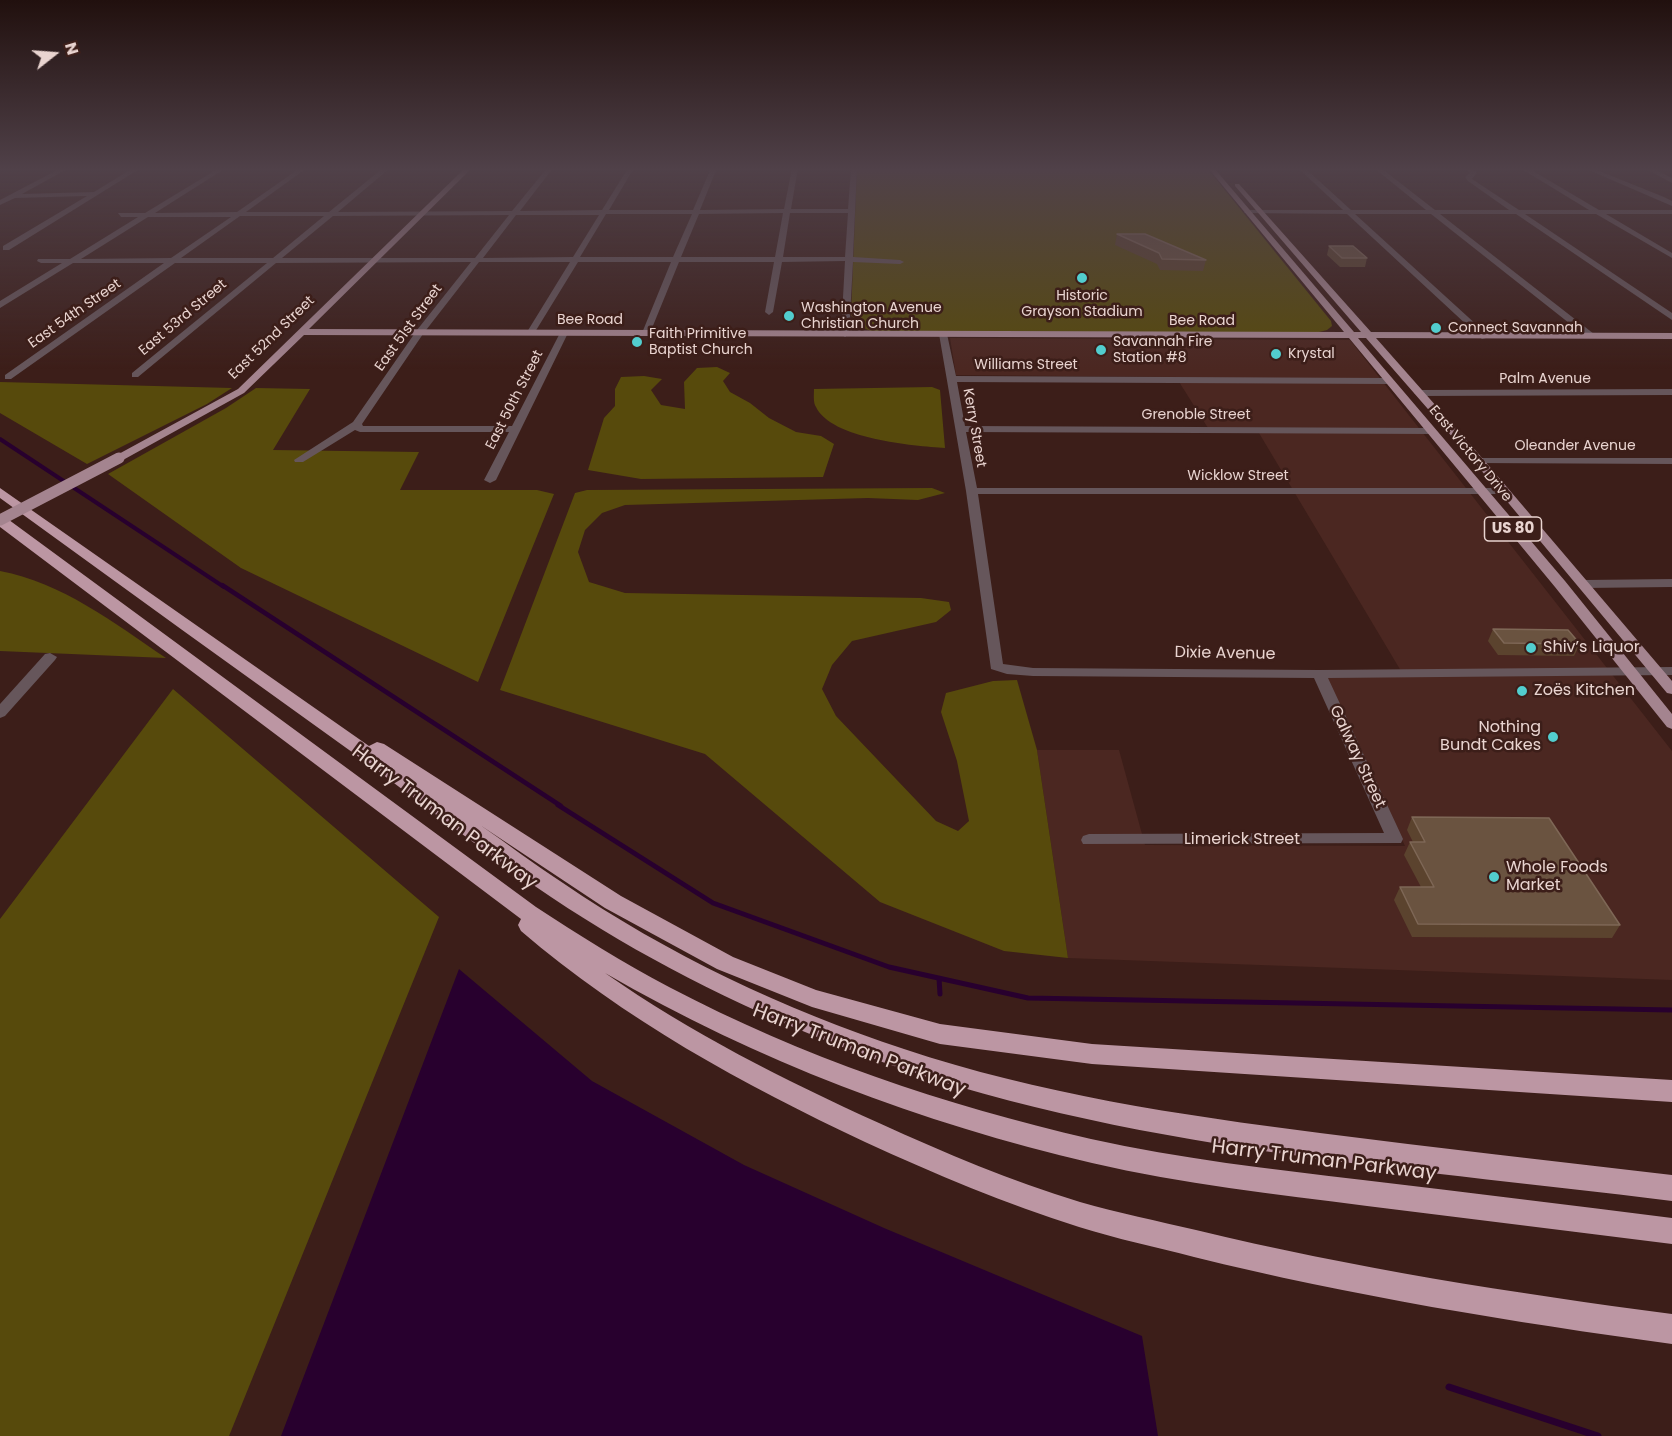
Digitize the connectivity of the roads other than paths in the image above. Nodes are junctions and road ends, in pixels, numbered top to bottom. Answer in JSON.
{"nodes":[{"id":1,"x":28,"y":235,"type":"edge"},
{"id":2,"x":115,"y":235,"type":"edge"},
{"id":3,"x":211,"y":235,"type":"edge"},
{"id":4,"x":304,"y":235,"type":"edge"},
{"id":5,"x":399,"y":235,"type":"edge"},
{"id":6,"x":495,"y":235,"type":"edge"},
{"id":7,"x":590,"y":235,"type":"edge"},
{"id":8,"x":687,"y":235,"type":"edge"},
{"id":9,"x":783,"y":235,"type":"edge"},
{"id":10,"x":850,"y":235,"type":"edge"},
{"id":11,"x":1266,"y":235,"type":"edge"},
{"id":12,"x":1281,"y":235,"type":"edge"},
{"id":13,"x":1375,"y":235,"type":"edge"},
{"id":14,"x":1462,"y":235,"type":"edge"},
{"id":15,"x":1550,"y":235,"type":"edge"},
{"id":16,"x":1637,"y":235,"type":"edge"},
{"id":17,"x":6,"y":249,"type":"dead end"},
{"id":18,"x":1672,"y":256,"type":"edge"},
{"id":19,"x":779,"y":259,"type":"junction"},
{"id":20,"x":849,"y":259,"type":"junction"},
{"id":21,"x":175,"y":260,"type":"junction"},
{"id":22,"x":273,"y":260,"type":"junction"},
{"id":23,"x":375,"y":260,"type":"junction"},
{"id":24,"x":475,"y":260,"type":"junction"},
{"id":25,"x":575,"y":260,"type":"junction"},
{"id":26,"x":677,"y":260,"type":"junction"},
{"id":27,"x":41,"y":261,"type":"dead end"},
{"id":28,"x":70,"y":261,"type":"junction"},
{"id":29,"x":1288,"y":261,"type":"junction"},
{"id":30,"x":1303,"y":261,"type":"junction"},
{"id":31,"x":900,"y":262,"type":"dead end"},
{"id":32,"x":0,"y":305,"type":"edge"},
{"id":33,"x":769,"y":312,"type":"dead end"},
{"id":34,"x":1672,"y":317,"type":"edge"},
{"id":35,"x":1339,"y":321,"type":"junction"},
{"id":36,"x":301,"y":332,"type":"junction"},
{"id":37,"x":420,"y":332,"type":"junction"},
{"id":38,"x":531,"y":332,"type":"junction"},
{"id":39,"x":564,"y":333,"type":"junction"},
{"id":40,"x":646,"y":333,"type":"junction"},
{"id":41,"x":845,"y":334,"type":"junction"},
{"id":42,"x":943,"y":334,"type":"junction"},
{"id":43,"x":1303,"y":336,"type":"junction"},
{"id":44,"x":1352,"y":336,"type":"junction"},
{"id":45,"x":1592,"y":336,"type":"junction"},
{"id":46,"x":1369,"y":337,"type":"junction"},
{"id":47,"x":1403,"y":337,"type":"junction"},
{"id":48,"x":1485,"y":337,"type":"junction"},
{"id":49,"x":1670,"y":337,"type":"edge"},
{"id":50,"x":1379,"y":348,"type":"junction"},
{"id":51,"x":135,"y":375,"type":"dead end"},
{"id":52,"x":8,"y":377,"type":"dead end"},
{"id":53,"x":951,"y":379,"type":"junction"},
{"id":54,"x":1388,"y":381,"type":"junction"},
{"id":55,"x":1672,"y":392,"type":"edge"},
{"id":56,"x":1419,"y":393,"type":"junction"},
{"id":57,"x":357,"y":424,"type":"junction"},
{"id":58,"x":515,"y":429,"type":"junction"},
{"id":59,"x":961,"y":429,"type":"junction"},
{"id":60,"x":1431,"y":431,"type":"junction"},
{"id":61,"x":299,"y":459,"type":"dead end"},
{"id":62,"x":1479,"y":461,"type":"junction"},
{"id":63,"x":1672,"y":461,"type":"edge"},
{"id":64,"x":490,"y":480,"type":"dead end"},
{"id":65,"x":972,"y":491,"type":"junction"},
{"id":66,"x":1481,"y":491,"type":"junction"},
{"id":67,"x":1504,"y":491,"type":"junction"},
{"id":68,"x":0,"y":492,"type":"edge"},
{"id":69,"x":0,"y":520,"type":"edge"},
{"id":70,"x":1672,"y":583,"type":"edge"},
{"id":71,"x":1584,"y":584,"type":"junction"},
{"id":72,"x":162,"y":607,"type":"junction"},
{"id":73,"x":50,"y":657,"type":"dead end"},
{"id":74,"x":1656,"y":671,"type":"junction"},
{"id":75,"x":1672,"y":671,"type":"edge"},
{"id":76,"x":1630,"y":672,"type":"junction"},
{"id":77,"x":1319,"y":674,"type":"junction"},
{"id":78,"x":1672,"y":690,"type":"edge"},
{"id":79,"x":0,"y":713,"type":"edge"},
{"id":80,"x":1672,"y":724,"type":"edge"},
{"id":81,"x":1395,"y":839,"type":"joint"},
{"id":82,"x":1089,"y":840,"type":"dead end"},
{"id":83,"x":444,"y":851,"type":"junction"},
{"id":84,"x":1672,"y":1090,"type":"edge"},
{"id":85,"x":1672,"y":1188,"type":"edge"},
{"id":86,"x":1672,"y":1231,"type":"edge"},
{"id":87,"x":1672,"y":1329,"type":"edge"}],
"edges":[{"from":1,"to":17,"type":"street"},
{"from":2,"to":28,"type":"street"},
{"from":3,"to":21,"type":"street","name":"East 54th Street"},
{"from":4,"to":22,"type":"street","name":"East 53rd Street"},
{"from":5,"to":23,"type":"main road","name":"East 52nd Street"},
{"from":6,"to":24,"type":"street","name":"East 51st Street"},
{"from":7,"to":25,"type":"street","name":"East 50th Street"},
{"from":8,"to":26,"type":"street"},
{"from":9,"to":19,"type":"street"},
{"from":10,"to":20,"type":"street"},
{"from":11,"to":29,"type":"main road","name":"East Victory Drive","number":"US 80"},
{"from":12,"to":30,"type":"main road","name":"East Victory Drive","number":"US 80"},
{"from":13,"to":48,"type":"street"},
{"from":14,"to":45,"type":"street"},
{"from":15,"to":34,"type":"street"},
{"from":16,"to":18,"type":"street"},
{"from":19,"to":20,"type":"street"},
{"from":19,"to":26,"type":"street"},
{"from":19,"to":33,"type":"street"},
{"from":20,"to":31,"type":"street"},
{"from":20,"to":41,"type":"street"},
{"from":21,"to":22,"type":"street"},
{"from":21,"to":28,"type":"street"},
{"from":21,"to":52,"type":"street","name":"East 54th Street"},
{"from":22,"to":23,"type":"street"},
{"from":22,"to":51,"type":"street","name":"East 53rd Street"},
{"from":23,"to":24,"type":"street"},
{"from":23,"to":36,"type":"main road","name":"East 52nd Street"},
{"from":24,"to":25,"type":"street"},
{"from":24,"to":37,"type":"street","name":"East 51st Street"},
{"from":25,"to":26,"type":"street"},
{"from":25,"to":38,"type":"street","name":"East 50th Street"},
{"from":26,"to":40,"type":"street"},
{"from":27,"to":28,"type":"street"},
{"from":28,"to":32,"type":"street"},
{"from":29,"to":30,"type":"street"},
{"from":29,"to":35,"type":"main road","name":"East Victory Drive","number":"US 80"},
{"from":30,"to":46,"type":"main road","name":"East Victory Drive","number":"US 80"},
{"from":35,"to":43,"type":"main road"},
{"from":35,"to":44,"type":"main road","name":"East Victory Drive","number":"US 80"},
{"from":36,"to":37,"type":"main road","name":"Bee Road"},
{"from":36,"to":69,"type":"main road","name":"East 52nd Street","bridge":true},
{"from":37,"to":38,"type":"main road","name":"Bee Road"},
{"from":37,"to":57,"type":"street","name":"East 51st Street"},
{"from":38,"to":39,"type":"main road","name":"Bee Road"},
{"from":39,"to":40,"type":"main road","name":"Bee Road"},
{"from":39,"to":58,"type":"street","name":"East 50th Street"},
{"from":40,"to":41,"type":"main road","name":"Bee Road"},
{"from":41,"to":42,"type":"main road","name":"Bee Road"},
{"from":42,"to":43,"type":"main road","name":"Bee Road"},
{"from":42,"to":53,"type":"street","name":"Kerry Street"},
{"from":43,"to":44,"type":"main road","name":"Bee Road"},
{"from":44,"to":46,"type":"main road","name":"Bee Road"},
{"from":44,"to":54,"type":"main road","name":"East Victory Drive","number":"US 80"},
{"from":45,"to":48,"type":"main road","name":"Bee Road"},
{"from":45,"to":49,"type":"main road","name":"Bee Road"},
{"from":46,"to":47,"type":"main road","name":"Bee Road"},
{"from":46,"to":50,"type":"main road","name":"East Victory Drive","number":"US 80"},
{"from":47,"to":48,"type":"main road","name":"Bee Road"},
{"from":47,"to":50,"type":"main road"},
{"from":50,"to":56,"type":"main road","name":"East Victory Drive","number":"US 80"},
{"from":53,"to":54,"type":"street","name":"Williams Street"},
{"from":53,"to":59,"type":"street","name":"Kerry Street"},
{"from":54,"to":60,"type":"main road","name":"East Victory Drive","number":"US 80"},
{"from":55,"to":56,"type":"street","name":"Palm Avenue"},
{"from":56,"to":62,"type":"main road","name":"East Victory Drive","number":"US 80"},
{"from":57,"to":58,"type":"street"},
{"from":57,"to":61,"type":"street","name":"East 51st Street"},
{"from":58,"to":64,"type":"street","name":"East 50th Street"},
{"from":59,"to":60,"type":"street","name":"Grenoble Street"},
{"from":59,"to":65,"type":"street","name":"Kerry Street"},
{"from":60,"to":66,"type":"main road","name":"East Victory Drive","number":"US 80"},
{"from":62,"to":63,"type":"street","name":"Oleander Avenue"},
{"from":62,"to":67,"type":"main road","name":"East Victory Drive","number":"US 80"},
{"from":65,"to":66,"type":"street","name":"Wicklow Street"},
{"from":65,"to":77,"type":"street","name":"Dixie Avenue"},
{"from":66,"to":67,"type":"street","name":"Wicklow Street"},
{"from":66,"to":76,"type":"main road","name":"East Victory Drive","number":"US 80"},
{"from":67,"to":71,"type":"main road","name":"East Victory Drive","number":"US 80"},
{"from":68,"to":72,"type":"highway","name":"Harry Truman Parkway"},
{"from":69,"to":83,"type":"highway","name":"Harry Truman Parkway"},
{"from":70,"to":71,"type":"street"},
{"from":71,"to":74,"type":"main road","name":"East Victory Drive","number":"US 80"},
{"from":72,"to":84,"type":"highway"},
{"from":72,"to":85,"type":"highway","name":"Harry Truman Parkway"},
{"from":73,"to":79,"type":"street"},
{"from":74,"to":75,"type":"street","name":"Dixie Avenue"},
{"from":74,"to":76,"type":"street","name":"Dixie Avenue"},
{"from":74,"to":78,"type":"main road","name":"East Victory Drive","number":"US 80"},
{"from":76,"to":77,"type":"street","name":"Dixie Avenue"},
{"from":76,"to":80,"type":"main road","name":"East Victory Drive","number":"US 80"},
{"from":77,"to":81,"type":"street","name":"Galway Street"},
{"from":81,"to":82,"type":"street","name":"Limerick Street"},
{"from":83,"to":86,"type":"highway","name":"Harry Truman Parkway"},
{"from":83,"to":87,"type":"highway"}]}
